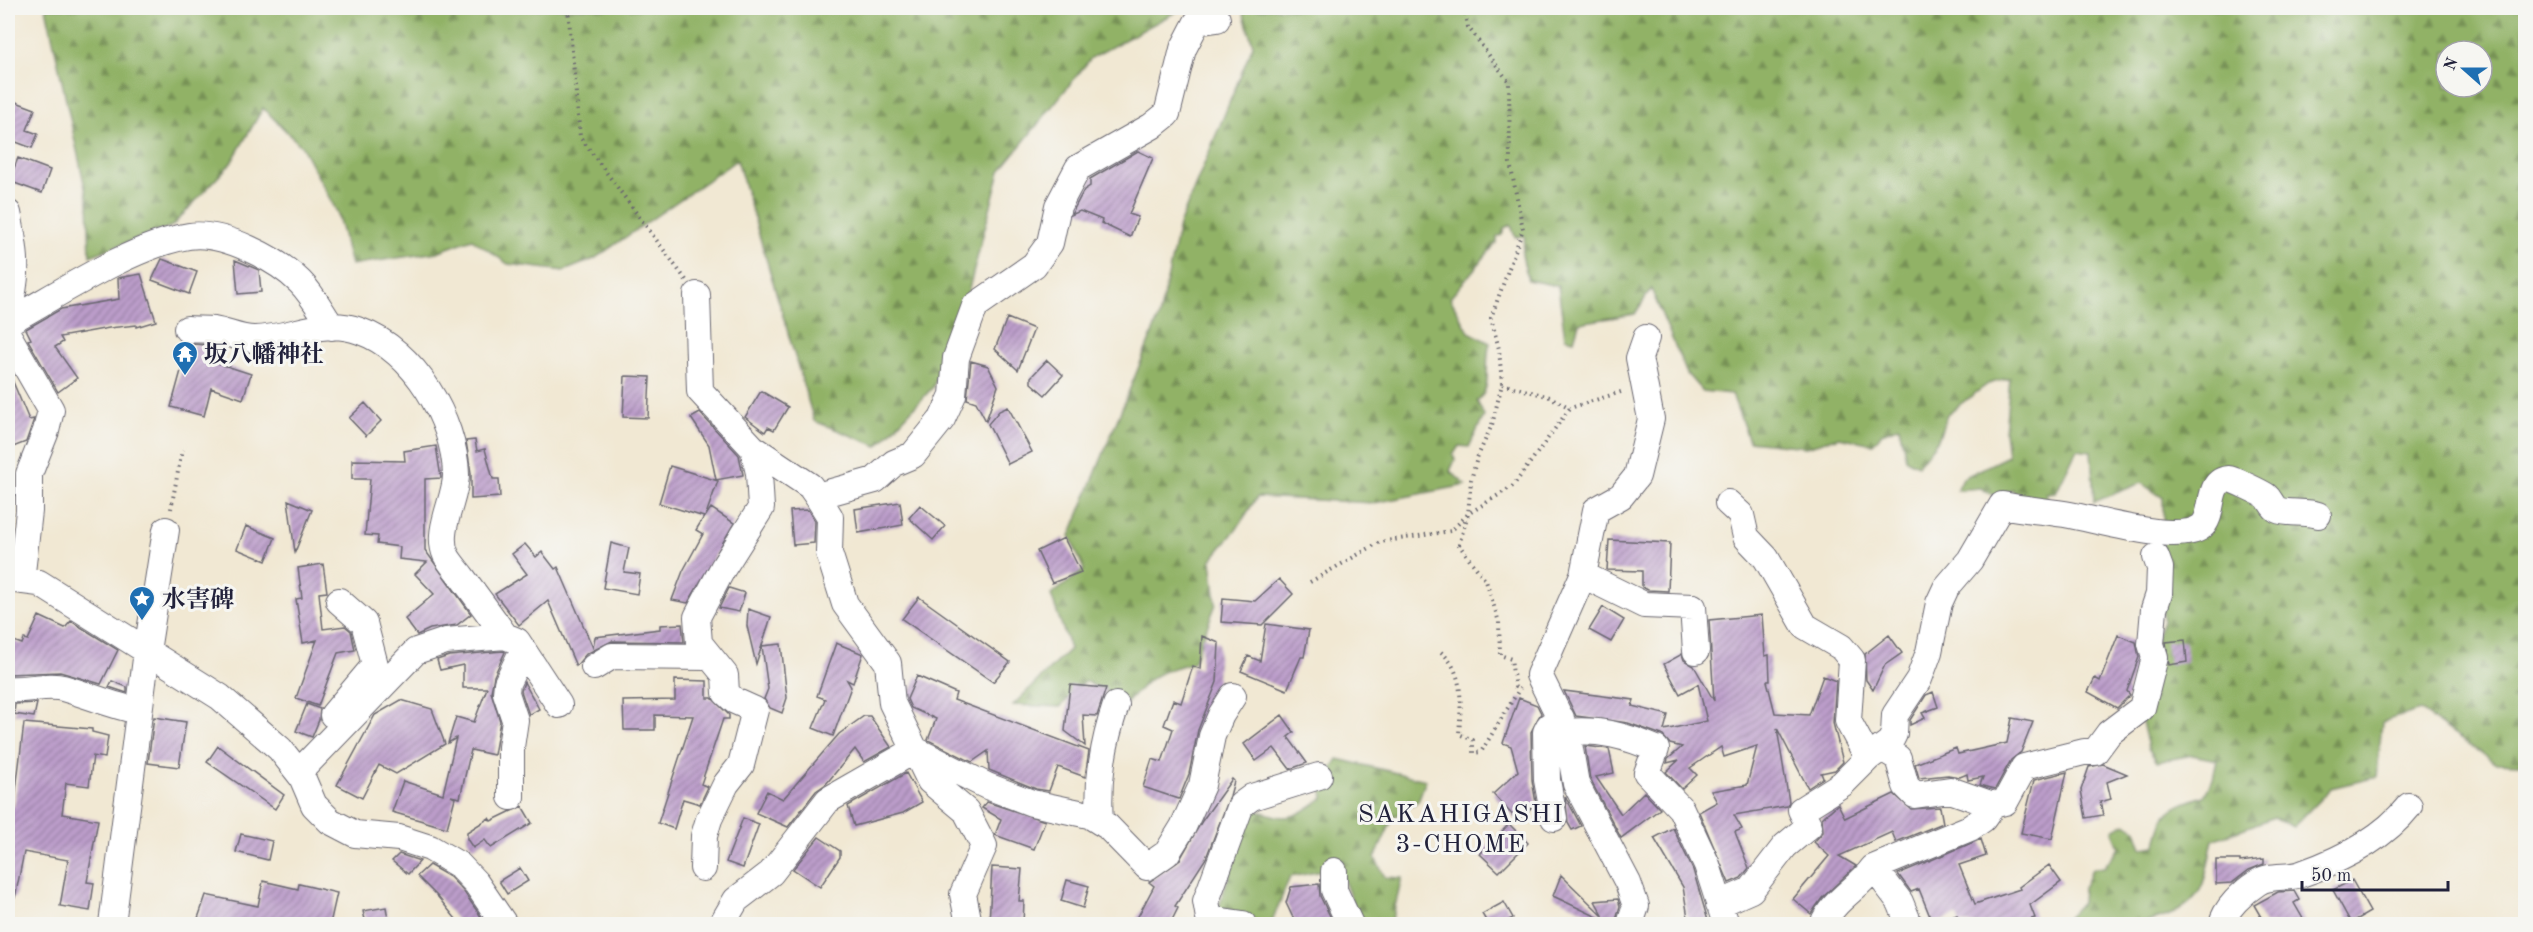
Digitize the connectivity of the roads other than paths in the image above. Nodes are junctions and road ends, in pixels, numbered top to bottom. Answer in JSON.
{"nodes":[{"id":1,"x":1217,"y":19,"type":"dead end"},
{"id":2,"x":8,"y":213,"type":"edge"},
{"id":3,"x":697,"y":295,"type":"road end"},
{"id":4,"x":8,"y":310,"type":"edge"},
{"id":5,"x":8,"y":322,"type":"edge"},
{"id":6,"x":333,"y":327,"type":"junction"},
{"id":7,"x":186,"y":329,"type":"dead end"},
{"id":8,"x":8,"y":335,"type":"edge"},
{"id":9,"x":1646,"y":338,"type":"dead end"},
{"id":10,"x":753,"y":448,"type":"junction"},
{"id":11,"x":817,"y":496,"type":"junction"},
{"id":12,"x":1728,"y":503,"type":"dead end"},
{"id":13,"x":2318,"y":515,"type":"dead end"},
{"id":14,"x":166,"y":530,"type":"road end"},
{"id":15,"x":2156,"y":557,"type":"dead end"},
{"id":16,"x":1582,"y":575,"type":"junction"},
{"id":17,"x":14,"y":580,"type":"edge"},
{"id":18,"x":339,"y":601,"type":"dead end"},
{"id":19,"x":514,"y":643,"type":"junction"},
{"id":20,"x":147,"y":651,"type":"junction"},
{"id":21,"x":1696,"y":651,"type":"dead end"},
{"id":22,"x":710,"y":657,"type":"junction"},
{"id":23,"x":594,"y":667,"type":"dead end"},
{"id":24,"x":8,"y":689,"type":"edge"},
{"id":25,"x":1233,"y":696,"type":"dead end"},
{"id":26,"x":559,"y":705,"type":"dead end"},
{"id":27,"x":1116,"y":705,"type":"dead end"},
{"id":28,"x":139,"y":711,"type":"junction"},
{"id":29,"x":1560,"y":716,"type":"junction"},
{"id":30,"x":915,"y":750,"type":"junction"},
{"id":31,"x":1875,"y":753,"type":"junction"},
{"id":32,"x":307,"y":764,"type":"junction"},
{"id":33,"x":1319,"y":776,"type":"dead end"},
{"id":34,"x":511,"y":796,"type":"dead end"},
{"id":35,"x":1993,"y":805,"type":"junction"},
{"id":36,"x":2409,"y":806,"type":"dead end"},
{"id":37,"x":1554,"y":818,"type":"dead end"},
{"id":38,"x":1100,"y":822,"type":"junction"},
{"id":39,"x":703,"y":868,"type":"dead end"},
{"id":40,"x":1874,"y":868,"type":"junction"},
{"id":41,"x":1334,"y":871,"type":"dead end"},
{"id":42,"x":1722,"y":914,"type":"edge"},
{"id":43,"x":1210,"y":922,"type":"edge"},
{"id":44,"x":112,"y":924,"type":"edge"},
{"id":45,"x":504,"y":924,"type":"edge"},
{"id":46,"x":722,"y":924,"type":"edge"},
{"id":47,"x":969,"y":924,"type":"edge"},
{"id":48,"x":1243,"y":924,"type":"edge"},
{"id":49,"x":1350,"y":924,"type":"edge"},
{"id":50,"x":1630,"y":924,"type":"edge"},
{"id":51,"x":1823,"y":924,"type":"edge"},
{"id":52,"x":1909,"y":924,"type":"edge"},
{"id":53,"x":2222,"y":924,"type":"edge"}],
"edges":[{"from":1,"to":11,"type":"street"},
{"from":2,"to":4,"type":"street"},
{"from":3,"to":10,"type":"street"},
{"from":5,"to":6,"type":"street"},
{"from":6,"to":7,"type":"street"},
{"from":6,"to":19,"type":"street"},
{"from":8,"to":17,"type":"street"},
{"from":9,"to":16,"type":"street"},
{"from":10,"to":11,"type":"street"},
{"from":10,"to":22,"type":"street"},
{"from":11,"to":30,"type":"street"},
{"from":12,"to":31,"type":"street"},
{"from":13,"to":31,"type":"street"},
{"from":14,"to":20,"type":"street"},
{"from":15,"to":35,"type":"street"},
{"from":16,"to":21,"type":"street"},
{"from":16,"to":29,"type":"street"},
{"from":17,"to":20,"type":"street"},
{"from":18,"to":32,"type":"street"},
{"from":19,"to":26,"type":"street"},
{"from":19,"to":32,"type":"street"},
{"from":19,"to":34,"type":"street"},
{"from":20,"to":28,"type":"street"},
{"from":20,"to":32,"type":"street"},
{"from":22,"to":23,"type":"street"},
{"from":22,"to":39,"type":"street"},
{"from":24,"to":28,"type":"street"},
{"from":25,"to":38,"type":"street"},
{"from":27,"to":38,"type":"street"},
{"from":28,"to":44,"type":"street"},
{"from":29,"to":37,"type":"street"},
{"from":29,"to":42,"type":"street"},
{"from":29,"to":50,"type":"street"},
{"from":30,"to":38,"type":"street"},
{"from":30,"to":46,"type":"street"},
{"from":30,"to":47,"type":"street"},
{"from":31,"to":35,"type":"street"},
{"from":31,"to":42,"type":"street"},
{"from":32,"to":45,"type":"street"},
{"from":33,"to":43,"type":"street"},
{"from":35,"to":40,"type":"street"},
{"from":36,"to":53,"type":"street"},
{"from":40,"to":51,"type":"street"},
{"from":40,"to":52,"type":"street"},
{"from":41,"to":49,"type":"street"},
{"from":43,"to":48,"type":"street"}]}
